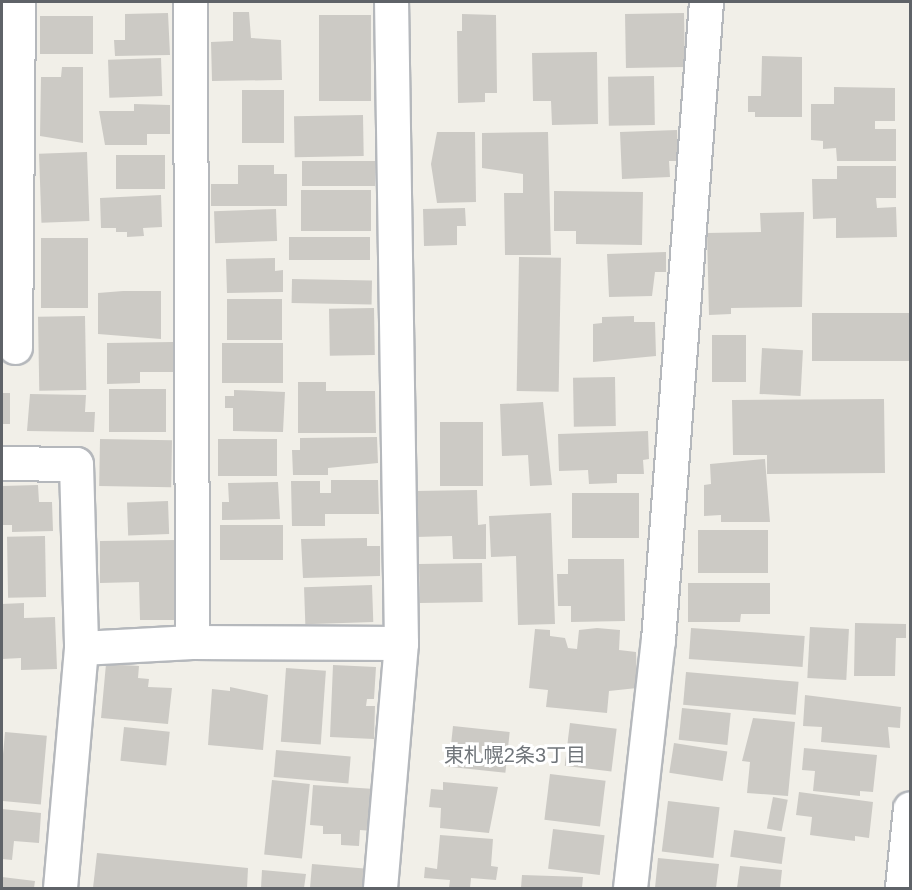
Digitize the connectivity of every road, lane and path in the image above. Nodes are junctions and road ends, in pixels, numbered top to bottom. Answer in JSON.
{"nodes":[{"id":1,"x":18,"y":2,"type":"edge"},
{"id":2,"x":190,"y":2,"type":"edge"},
{"id":3,"x":391,"y":2,"type":"edge"},
{"id":4,"x":706,"y":2,"type":"edge"},
{"id":5,"x":15,"y":347,"type":"dead end"},
{"id":6,"x":2,"y":463,"type":"edge"},
{"id":7,"x":192,"y":642,"type":"junction"},
{"id":8,"x":401,"y":643,"type":"junction"},
{"id":9,"x":81,"y":648,"type":"junction"},
{"id":10,"x":910,"y":808,"type":"edge"},
{"id":11,"x":60,"y":888,"type":"edge"},
{"id":12,"x":380,"y":888,"type":"edge"},
{"id":13,"x":630,"y":888,"type":"edge"},
{"id":14,"x":902,"y":888,"type":"edge"}],
"edges":[{"from":1,"to":5,"type":"street"},
{"from":2,"to":7,"type":"street"},
{"from":3,"to":8,"type":"street"},
{"from":4,"to":13,"type":"street"},
{"from":6,"to":9,"type":"street"},
{"from":7,"to":8,"type":"street"},
{"from":7,"to":9,"type":"street"},
{"from":8,"to":12,"type":"street"},
{"from":9,"to":11,"type":"street"},
{"from":10,"to":14,"type":"street"}]}
